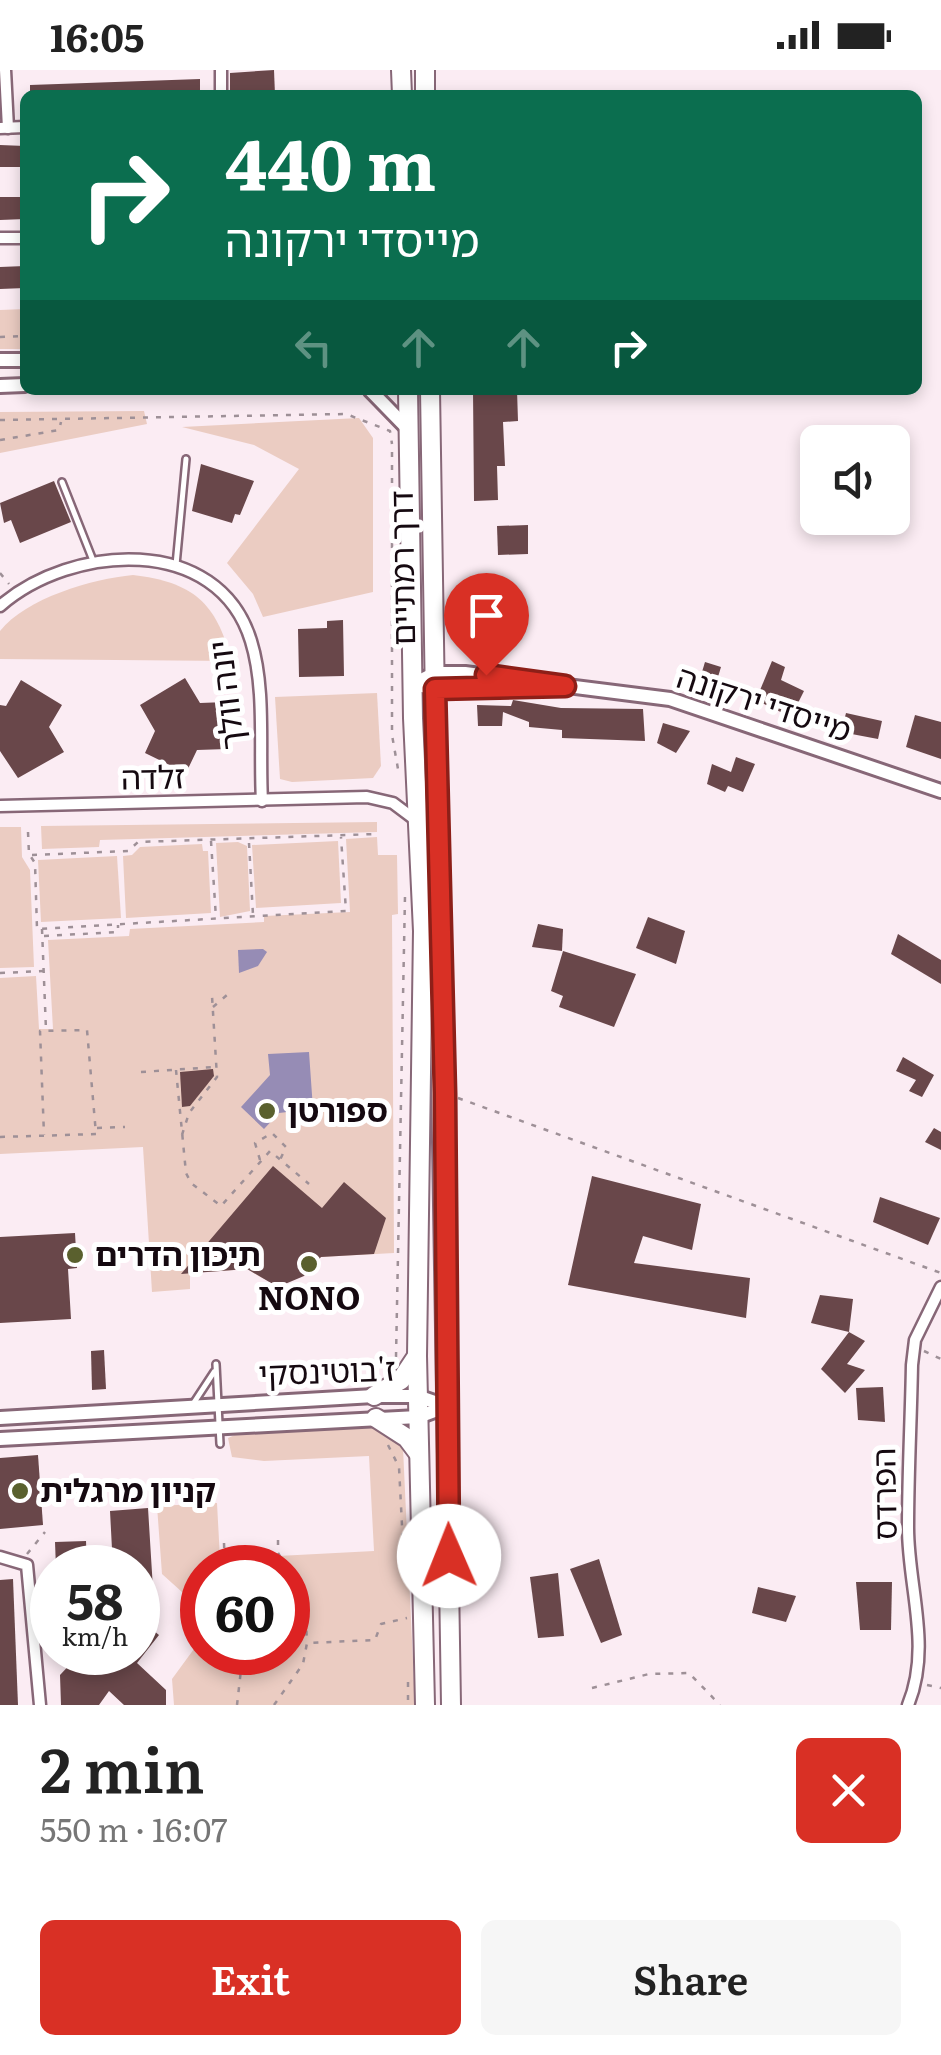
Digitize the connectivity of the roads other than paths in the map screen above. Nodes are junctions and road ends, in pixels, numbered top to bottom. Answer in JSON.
{"nodes":[{"id":1,"x":6,"y":70,"type":"edge"},
{"id":2,"x":4,"y":128,"type":"edge"},
{"id":3,"x":376,"y":395,"type":"edge"},
{"id":4,"x":408,"y":395,"type":"edge"},
{"id":5,"x":430,"y":395,"type":"edge"},
{"id":6,"x":408,"y":431,"type":"junction"},
{"id":7,"x":186,"y":458,"type":"dead end"},
{"id":8,"x":62,"y":482,"type":"dead end"},
{"id":9,"x":94,"y":564,"type":"junction"},
{"id":10,"x":176,"y":565,"type":"junction"},
{"id":11,"x":0,"y":606,"type":"edge"},
{"id":12,"x":435,"y":681,"type":"junction"},
{"id":13,"x":412,"y":684,"type":"junction"},
{"id":14,"x":941,"y":791,"type":"edge"},
{"id":15,"x":262,"y":801,"type":"junction"},
{"id":16,"x":0,"y":806,"type":"edge"},
{"id":17,"x":419,"y":823,"type":"junction"},
{"id":18,"x":941,"y":1287,"type":"edge"},
{"id":19,"x":417,"y":1356,"type":"junction"},
{"id":20,"x":374,"y":1396,"type":"junction"},
{"id":21,"x":417,"y":1396,"type":"junction"},
{"id":22,"x":218,"y":1403,"type":"junction"},
{"id":23,"x":192,"y":1405,"type":"junction"},
{"id":24,"x":446,"y":1406,"type":"junction"},
{"id":25,"x":418,"y":1417,"type":"junction"},
{"id":26,"x":0,"y":1418,"type":"edge"},
{"id":27,"x":376,"y":1418,"type":"junction"},
{"id":28,"x":219,"y":1425,"type":"junction"},
{"id":29,"x":0,"y":1439,"type":"edge"},
{"id":30,"x":220,"y":1444,"type":"dead end"},
{"id":31,"x":419,"y":1454,"type":"junction"},
{"id":32,"x":1,"y":1557,"type":"edge"},
{"id":33,"x":40,"y":1705,"type":"edge"},
{"id":34,"x":425,"y":1705,"type":"edge"},
{"id":35,"x":451,"y":1705,"type":"edge"},
{"id":36,"x":908,"y":1705,"type":"edge"}],
"edges":[{"from":1,"to":2,"type":"street"},
{"from":3,"to":6,"type":"street"},
{"from":4,"to":6,"type":"main road","name":"דרך רמתיים"},
{"from":5,"to":12,"type":"main road","name":"דרך רמתיים"},
{"from":6,"to":13,"type":"main road","name":"דרך רמתיים"},
{"from":7,"to":10,"type":"lane"},
{"from":8,"to":9,"type":"lane"},
{"from":9,"to":10,"type":"street","name":"יונה וולך"},
{"from":9,"to":11,"type":"street","name":"יונה וולך"},
{"from":10,"to":15,"type":"street","name":"יונה וולך"},
{"from":12,"to":13,"type":"street","name":"מייסדי ירקונה"},
{"from":12,"to":14,"type":"street","name":"מייסדי ירקונה"},
{"from":12,"to":24,"type":"main road","name":"דרך רמתיים"},
{"from":13,"to":17,"type":"main road","name":"דרך רמתיים"},
{"from":15,"to":16,"type":"street","name":"זלדה"},
{"from":15,"to":17,"type":"street","name":"זלדה"},
{"from":17,"to":19,"type":"main road","name":"דרך רמתיים"},
{"from":18,"to":36,"type":"street","name":"הפרדס"},
{"from":19,"to":20,"type":"main road"},
{"from":19,"to":21,"type":"main road","name":"דרך רמתיים"},
{"from":20,"to":21,"type":"street","name":"ז'בוטינסקי"},
{"from":20,"to":22,"type":"street","name":"ז'בוטינסקי"},
{"from":21,"to":24,"type":"street","name":"ז'בוטינסקי"},
{"from":21,"to":25,"type":"main road","name":"דרך רמתיים"},
{"from":22,"to":23,"type":"street","name":"ז'בוטינסקי"},
{"from":22,"to":23,"type":"lane"},
{"from":22,"to":28,"type":"lane"},
{"from":23,"to":26,"type":"street","name":"ז'בוטינסקי"},
{"from":24,"to":25,"type":"street","name":"ז'בוטינסקי"},
{"from":24,"to":35,"type":"main road","name":"דרך רמתיים"},
{"from":25,"to":27,"type":"street","name":"ז'בוטינסקי"},
{"from":25,"to":31,"type":"main road"},
{"from":27,"to":28,"type":"street","name":"ז'בוטינסקי"},
{"from":27,"to":31,"type":"main road"},
{"from":28,"to":29,"type":"street","name":"ז'בוטינסקי"},
{"from":28,"to":30,"type":"lane"},
{"from":31,"to":34,"type":"main road"},
{"from":32,"to":33,"type":"street"}]}
